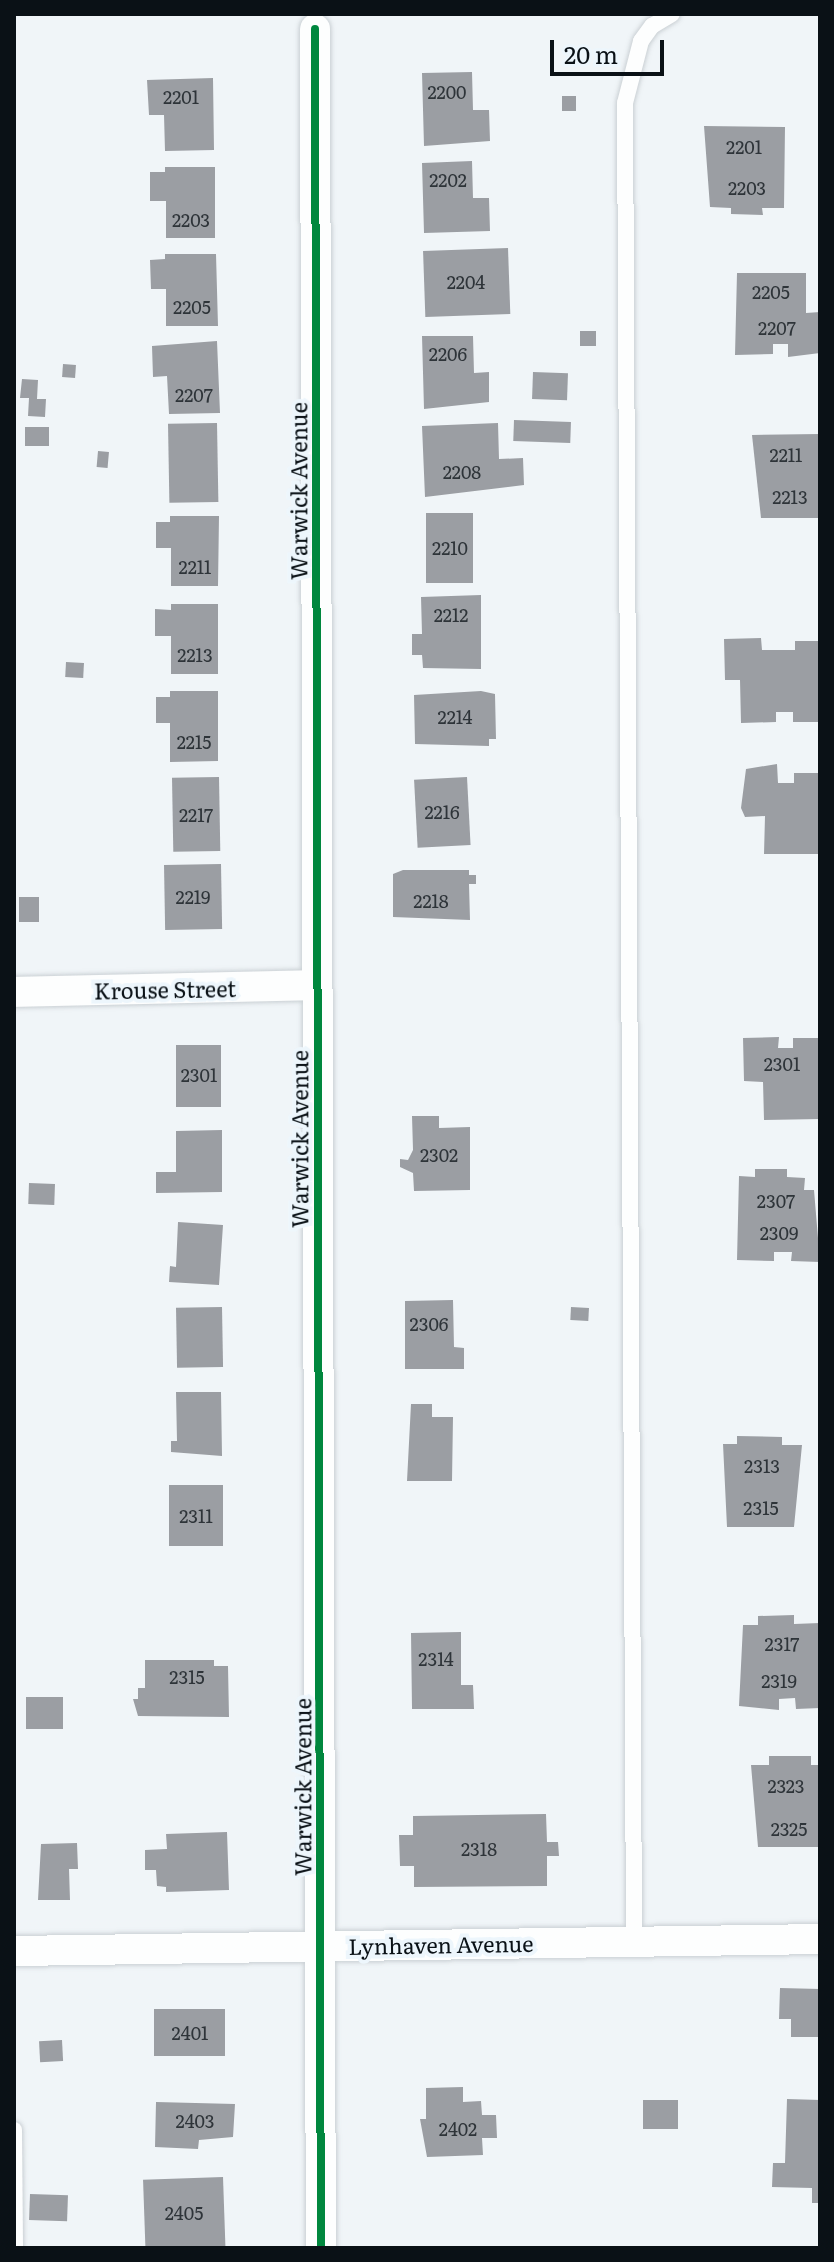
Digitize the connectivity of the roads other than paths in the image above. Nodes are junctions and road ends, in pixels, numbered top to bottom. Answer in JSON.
{"nodes":[{"id":1,"x":672,"y":14,"type":"edge"},
{"id":2,"x":315,"y":29,"type":"dead end"},
{"id":3,"x":317,"y":985,"type":"junction"},
{"id":4,"x":14,"y":992,"type":"edge"},
{"id":5,"x":820,"y":1939,"type":"edge"},
{"id":6,"x":634,"y":1941,"type":"junction"},
{"id":7,"x":320,"y":1947,"type":"junction"},
{"id":8,"x":14,"y":1951,"type":"edge"},
{"id":9,"x":14,"y":2130,"type":"edge"},
{"id":10,"x":15,"y":2248,"type":"edge"},
{"id":11,"x":321,"y":2248,"type":"edge"}],
"edges":[{"from":1,"to":6,"type":"lane"},
{"from":2,"to":3,"type":"street","name":"Warwick Avenue"},
{"from":3,"to":4,"type":"street","name":"Krouse Street"},
{"from":3,"to":7,"type":"street","name":"Warwick Avenue"},
{"from":5,"to":6,"type":"street","name":"Lynhaven Avenue"},
{"from":6,"to":7,"type":"street","name":"Lynhaven Avenue"},
{"from":7,"to":8,"type":"street","name":"Lynhaven Avenue"},
{"from":7,"to":11,"type":"street","name":"Warwick Avenue"},
{"from":9,"to":10,"type":"lane"}]}
